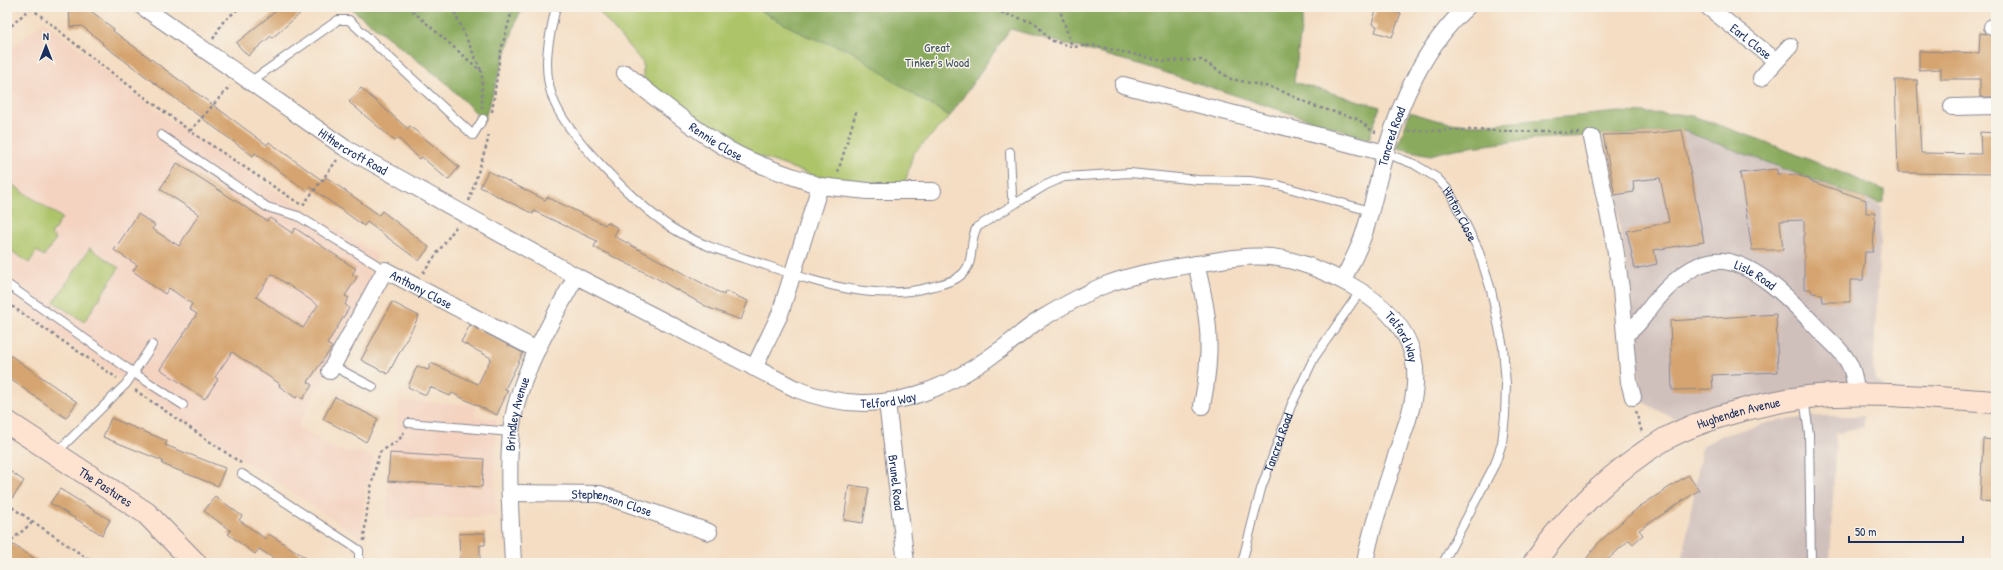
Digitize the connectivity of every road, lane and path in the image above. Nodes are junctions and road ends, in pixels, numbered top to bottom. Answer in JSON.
{"nodes":[{"id":1,"x":143,"y":7,"type":"edge"},
{"id":2,"x":240,"y":7,"type":"edge"},
{"id":3,"x":408,"y":7,"type":"edge"},
{"id":4,"x":452,"y":7,"type":"edge"},
{"id":5,"x":513,"y":7,"type":"edge"},
{"id":6,"x":556,"y":7,"type":"edge"},
{"id":7,"x":984,"y":7,"type":"edge"},
{"id":8,"x":1059,"y":7,"type":"edge"},
{"id":9,"x":1467,"y":7,"type":"edge"},
{"id":10,"x":1708,"y":7,"type":"edge"},
{"id":11,"x":31,"y":8,"type":"edge"},
{"id":12,"x":7,"y":30,"type":"edge"},
{"id":13,"x":1790,"y":46,"type":"dead end"},
{"id":14,"x":1072,"y":47,"type":"junction"},
{"id":15,"x":205,"y":51,"type":"junction"},
{"id":16,"x":1775,"y":60,"type":"junction"},
{"id":17,"x":482,"y":72,"type":"junction"},
{"id":18,"x":625,"y":73,"type":"dead end"},
{"id":19,"x":1761,"y":78,"type":"dead end"},
{"id":20,"x":245,"y":79,"type":"junction"},
{"id":21,"x":1123,"y":85,"type":"dead end"},
{"id":22,"x":1996,"y":106,"type":"edge"},
{"id":23,"x":1952,"y":107,"type":"dead end"},
{"id":24,"x":856,"y":112,"type":"dead end"},
{"id":25,"x":492,"y":114,"type":"dead end"},
{"id":26,"x":483,"y":119,"type":"joint"},
{"id":27,"x":489,"y":129,"type":"dead end"},
{"id":28,"x":190,"y":131,"type":"junction"},
{"id":29,"x":1413,"y":132,"type":"dead end"},
{"id":30,"x":161,"y":135,"type":"dead end"},
{"id":31,"x":1392,"y":136,"type":"junction"},
{"id":32,"x":1592,"y":138,"type":"joint"},
{"id":33,"x":345,"y":148,"type":"junction"},
{"id":34,"x":1010,"y":152,"type":"dead end"},
{"id":35,"x":1385,"y":153,"type":"junction"},
{"id":36,"x":827,"y":187,"type":"junction"},
{"id":37,"x":933,"y":191,"type":"dead end"},
{"id":38,"x":1015,"y":203,"type":"junction"},
{"id":39,"x":302,"y":206,"type":"junction"},
{"id":40,"x":309,"y":210,"type":"dead end"},
{"id":41,"x":1370,"y":211,"type":"junction"},
{"id":42,"x":465,"y":214,"type":"junction"},
{"id":43,"x":1196,"y":264,"type":"junction"},
{"id":44,"x":385,"y":270,"type":"junction"},
{"id":45,"x":792,"y":274,"type":"junction"},
{"id":46,"x":576,"y":276,"type":"junction"},
{"id":47,"x":1343,"y":280,"type":"junction"},
{"id":48,"x":7,"y":284,"type":"edge"},
{"id":49,"x":414,"y":285,"type":"junction"},
{"id":50,"x":1361,"y":290,"type":"junction"},
{"id":51,"x":7,"y":303,"type":"edge"},
{"id":52,"x":1624,"y":334,"type":"junction"},
{"id":53,"x":152,"y":345,"type":"dead end"},
{"id":54,"x":537,"y":350,"type":"junction"},
{"id":55,"x":754,"y":368,"type":"junction"},
{"id":56,"x":332,"y":369,"type":"joint"},
{"id":57,"x":134,"y":373,"type":"junction"},
{"id":58,"x":126,"y":384,"type":"junction"},
{"id":59,"x":373,"y":387,"type":"dead end"},
{"id":60,"x":1856,"y":394,"type":"junction"},
{"id":61,"x":1633,"y":397,"type":"dead end"},
{"id":62,"x":1804,"y":398,"type":"junction"},
{"id":63,"x":887,"y":402,"type":"junction"},
{"id":64,"x":1996,"y":402,"type":"edge"},
{"id":65,"x":183,"y":405,"type":"dead end"},
{"id":66,"x":1202,"y":406,"type":"dead end"},
{"id":67,"x":7,"y":422,"type":"edge"},
{"id":68,"x":409,"y":423,"type":"dead end"},
{"id":69,"x":511,"y":432,"type":"junction"},
{"id":70,"x":395,"y":443,"type":"dead end"},
{"id":71,"x":55,"y":454,"type":"junction"},
{"id":72,"x":243,"y":464,"type":"dead end"},
{"id":73,"x":242,"y":474,"type":"dead end"},
{"id":74,"x":510,"y":493,"type":"junction"},
{"id":75,"x":7,"y":504,"type":"edge"},
{"id":76,"x":33,"y":522,"type":"junction"},
{"id":77,"x":709,"y":532,"type":"dead end"},
{"id":78,"x":358,"y":541,"type":"dead end"},
{"id":79,"x":7,"y":544,"type":"edge"},
{"id":80,"x":94,"y":563,"type":"edge"},
{"id":81,"x":195,"y":563,"type":"edge"},
{"id":82,"x":359,"y":563,"type":"edge"},
{"id":83,"x":514,"y":563,"type":"edge"},
{"id":84,"x":906,"y":563,"type":"edge"},
{"id":85,"x":1242,"y":563,"type":"edge"},
{"id":86,"x":1365,"y":563,"type":"edge"},
{"id":87,"x":1443,"y":563,"type":"edge"},
{"id":88,"x":1534,"y":563,"type":"edge"},
{"id":89,"x":1811,"y":563,"type":"edge"}],
"edges":[{"from":1,"to":15,"type":"street","name":"Hithercroft Road"},
{"from":2,"to":15,"type":"path"},
{"from":3,"to":17,"type":"path"},
{"from":4,"to":17,"type":"path"},
{"from":5,"to":25,"type":"path"},
{"from":6,"to":45,"type":"lane"},
{"from":7,"to":14,"type":"path"},
{"from":8,"to":14,"type":"path"},
{"from":9,"to":31,"type":"street","name":"Tancred Road"},
{"from":10,"to":16,"type":"street","name":"Earl Close"},
{"from":11,"to":12,"type":"path"},
{"from":11,"to":28,"type":"path"},
{"from":13,"to":16,"type":"street","name":"Earl Close"},
{"from":14,"to":31,"type":"path"},
{"from":15,"to":20,"type":"street","name":"Hithercroft Road"},
{"from":16,"to":19,"type":"street","name":"Earl Close"},
{"from":17,"to":26,"type":"path"},
{"from":18,"to":36,"type":"street","name":"Rennie Close"},
{"from":20,"to":26,"type":"lane"},
{"from":20,"to":28,"type":"path"},
{"from":20,"to":33,"type":"street","name":"Hithercroft Road"},
{"from":21,"to":35,"type":"street","name":"Hinton Close"},
{"from":22,"to":23,"type":"street"},
{"from":24,"to":36,"type":"path"},
{"from":27,"to":42,"type":"path"},
{"from":28,"to":39,"type":"path"},
{"from":29,"to":32,"type":"path"},
{"from":30,"to":44,"type":"lane"},
{"from":31,"to":35,"type":"street","name":"Tancred Road"},
{"from":32,"to":52,"type":"street"},
{"from":33,"to":39,"type":"path"},
{"from":33,"to":42,"type":"street","name":"Hithercroft Road"},
{"from":34,"to":38,"type":"lane"},
{"from":35,"to":41,"type":"street","name":"Tancred Road"},
{"from":35,"to":87,"type":"lane","name":"Hinton Close"},
{"from":36,"to":37,"type":"street","name":"Rennie Close"},
{"from":36,"to":45,"type":"street"},
{"from":38,"to":41,"type":"lane"},
{"from":38,"to":45,"type":"lane"},
{"from":39,"to":40,"type":"path"},
{"from":41,"to":47,"type":"street","name":"Tancred Road"},
{"from":42,"to":46,"type":"street","name":"Hithercroft Road"},
{"from":42,"to":49,"type":"path"},
{"from":43,"to":47,"type":"street","name":"Telford Way"},
{"from":43,"to":63,"type":"street","name":"Telford Way"},
{"from":43,"to":66,"type":"street"},
{"from":44,"to":49,"type":"street","name":"Anthony Close"},
{"from":44,"to":56,"type":"street","name":"Anthony Close"},
{"from":45,"to":55,"type":"street"},
{"from":46,"to":54,"type":"street","name":"Brindley Avenue"},
{"from":46,"to":55,"type":"street","name":"Telford Way"},
{"from":47,"to":50,"type":"street","name":"Telford Way"},
{"from":48,"to":57,"type":"lane"},
{"from":49,"to":54,"type":"street","name":"Anthony Close"},
{"from":50,"to":85,"type":"lane","name":"Tancred Road"},
{"from":50,"to":86,"type":"street","name":"Telford Way"},
{"from":51,"to":58,"type":"path"},
{"from":52,"to":60,"type":"street","name":"Lisle Road"},
{"from":52,"to":61,"type":"street"},
{"from":53,"to":57,"type":"lane"},
{"from":54,"to":69,"type":"street","name":"Brindley Avenue"},
{"from":55,"to":63,"type":"street","name":"Telford Way"},
{"from":56,"to":59,"type":"lane"},
{"from":57,"to":58,"type":"lane"},
{"from":57,"to":65,"type":"lane"},
{"from":58,"to":71,"type":"lane"},
{"from":58,"to":72,"type":"path"},
{"from":60,"to":62,"type":"street","name":"Hughenden Avenue"},
{"from":60,"to":64,"type":"street","name":"Hughenden Avenue"},
{"from":62,"to":88,"type":"street","name":"Hughenden Avenue"},
{"from":62,"to":89,"type":"lane"},
{"from":63,"to":84,"type":"street","name":"Brunel Road"},
{"from":67,"to":71,"type":"street","name":"The Pastures"},
{"from":68,"to":69,"type":"lane"},
{"from":69,"to":74,"type":"street","name":"Brindley Avenue"},
{"from":70,"to":78,"type":"path"},
{"from":71,"to":81,"type":"street","name":"The Pastures"},
{"from":73,"to":82,"type":"lane"},
{"from":74,"to":77,"type":"street","name":"Stephenson Close"},
{"from":74,"to":83,"type":"street","name":"Brindley Avenue"},
{"from":75,"to":76,"type":"path"},
{"from":76,"to":79,"type":"path"},
{"from":76,"to":80,"type":"path"}]}
